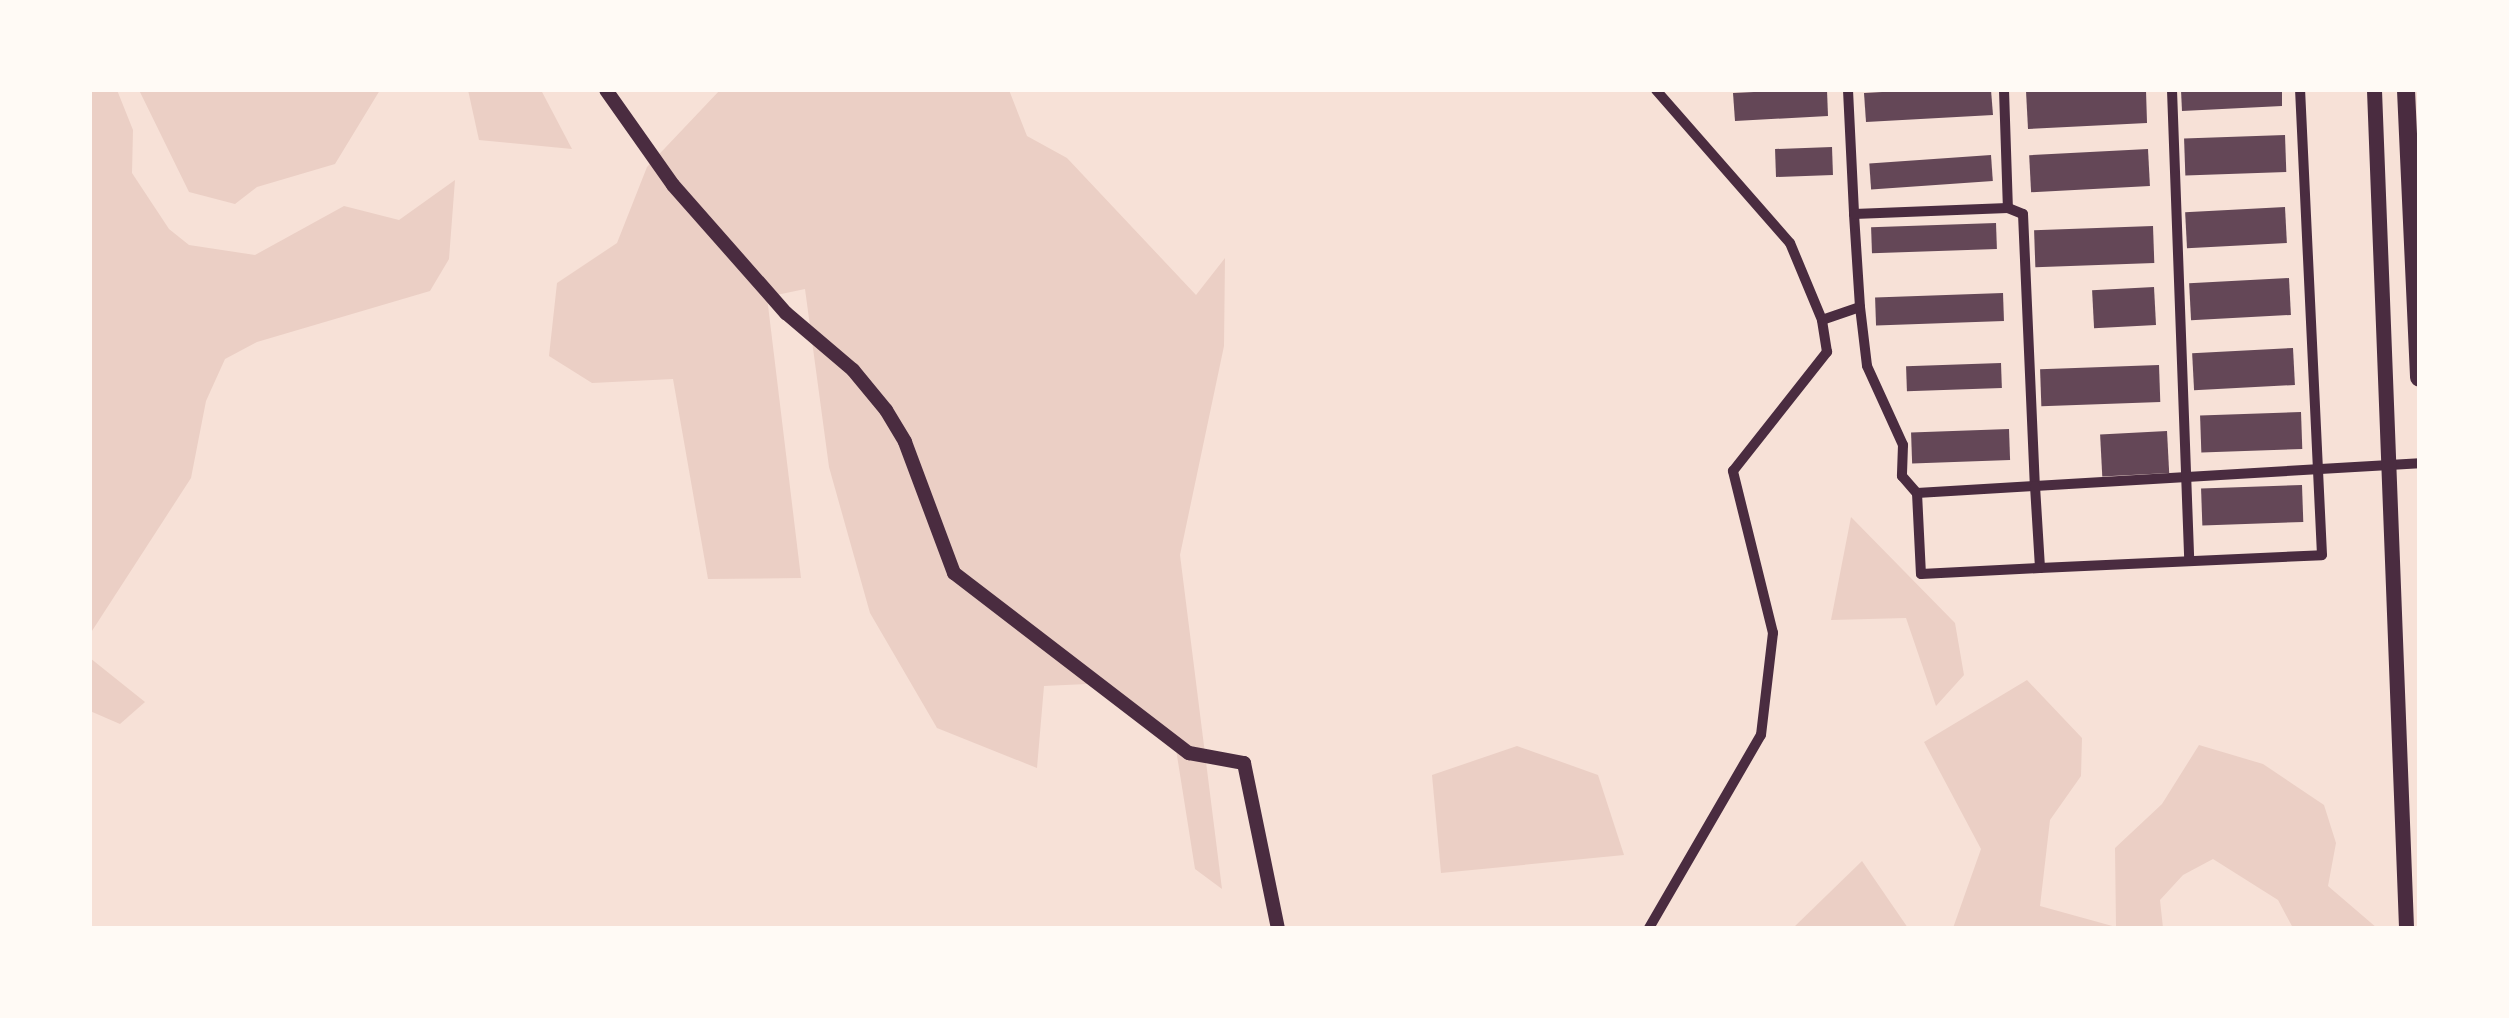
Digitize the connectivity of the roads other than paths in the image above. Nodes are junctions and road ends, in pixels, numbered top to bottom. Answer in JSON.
{"nodes":[{"id":1,"x":606,"y":90,"type":"edge"},
{"id":2,"x":1656,"y":90,"type":"edge"},
{"id":3,"x":1848,"y":90,"type":"edge"},
{"id":4,"x":2004,"y":90,"type":"edge"},
{"id":5,"x":2172,"y":90,"type":"edge"},
{"id":6,"x":2300,"y":90,"type":"edge"},
{"id":7,"x":2374,"y":90,"type":"edge"},
{"id":8,"x":2406,"y":90,"type":"edge"},
{"id":9,"x":2008,"y":208,"type":"junction"},
{"id":10,"x":1854,"y":214,"type":"junction"},
{"id":11,"x":1860,"y":307,"type":"junction"},
{"id":12,"x":1822,"y":320,"type":"junction"},
{"id":13,"x":2419,"y":378,"type":"edge"},
{"id":14,"x":2419,"y":464,"type":"edge"},
{"id":15,"x":2392,"y":465,"type":"junction"},
{"id":16,"x":2318,"y":470,"type":"junction"},
{"id":17,"x":2185,"y":478,"type":"junction"},
{"id":18,"x":2035,"y":486,"type":"junction"},
{"id":19,"x":1917,"y":493,"type":"junction"},
{"id":20,"x":2189,"y":561,"type":"junction"},
{"id":21,"x":2040,"y":568,"type":"junction"},
{"id":22,"x":1278,"y":928,"type":"edge"},
{"id":23,"x":1648,"y":928,"type":"edge"},
{"id":24,"x":2406,"y":928,"type":"edge"}],
"edges":[{"from":1,"to":22,"type":"street"},
{"from":2,"to":12,"type":"street"},
{"from":3,"to":10,"type":"street"},
{"from":4,"to":9,"type":"street"},
{"from":5,"to":17,"type":"street"},
{"from":6,"to":16,"type":"street"},
{"from":7,"to":15,"type":"main road"},
{"from":8,"to":13,"type":"main road"},
{"from":9,"to":10,"type":"street"},
{"from":9,"to":18,"type":"street"},
{"from":10,"to":11,"type":"street"},
{"from":11,"to":12,"type":"street"},
{"from":11,"to":19,"type":"street"},
{"from":12,"to":23,"type":"street"},
{"from":14,"to":15,"type":"street"},
{"from":15,"to":16,"type":"street"},
{"from":15,"to":24,"type":"main road"},
{"from":16,"to":17,"type":"street"},
{"from":16,"to":20,"type":"street"},
{"from":17,"to":18,"type":"street"},
{"from":17,"to":20,"type":"street"},
{"from":18,"to":19,"type":"street"},
{"from":18,"to":21,"type":"street"},
{"from":19,"to":21,"type":"street"},
{"from":20,"to":21,"type":"street"}]}
